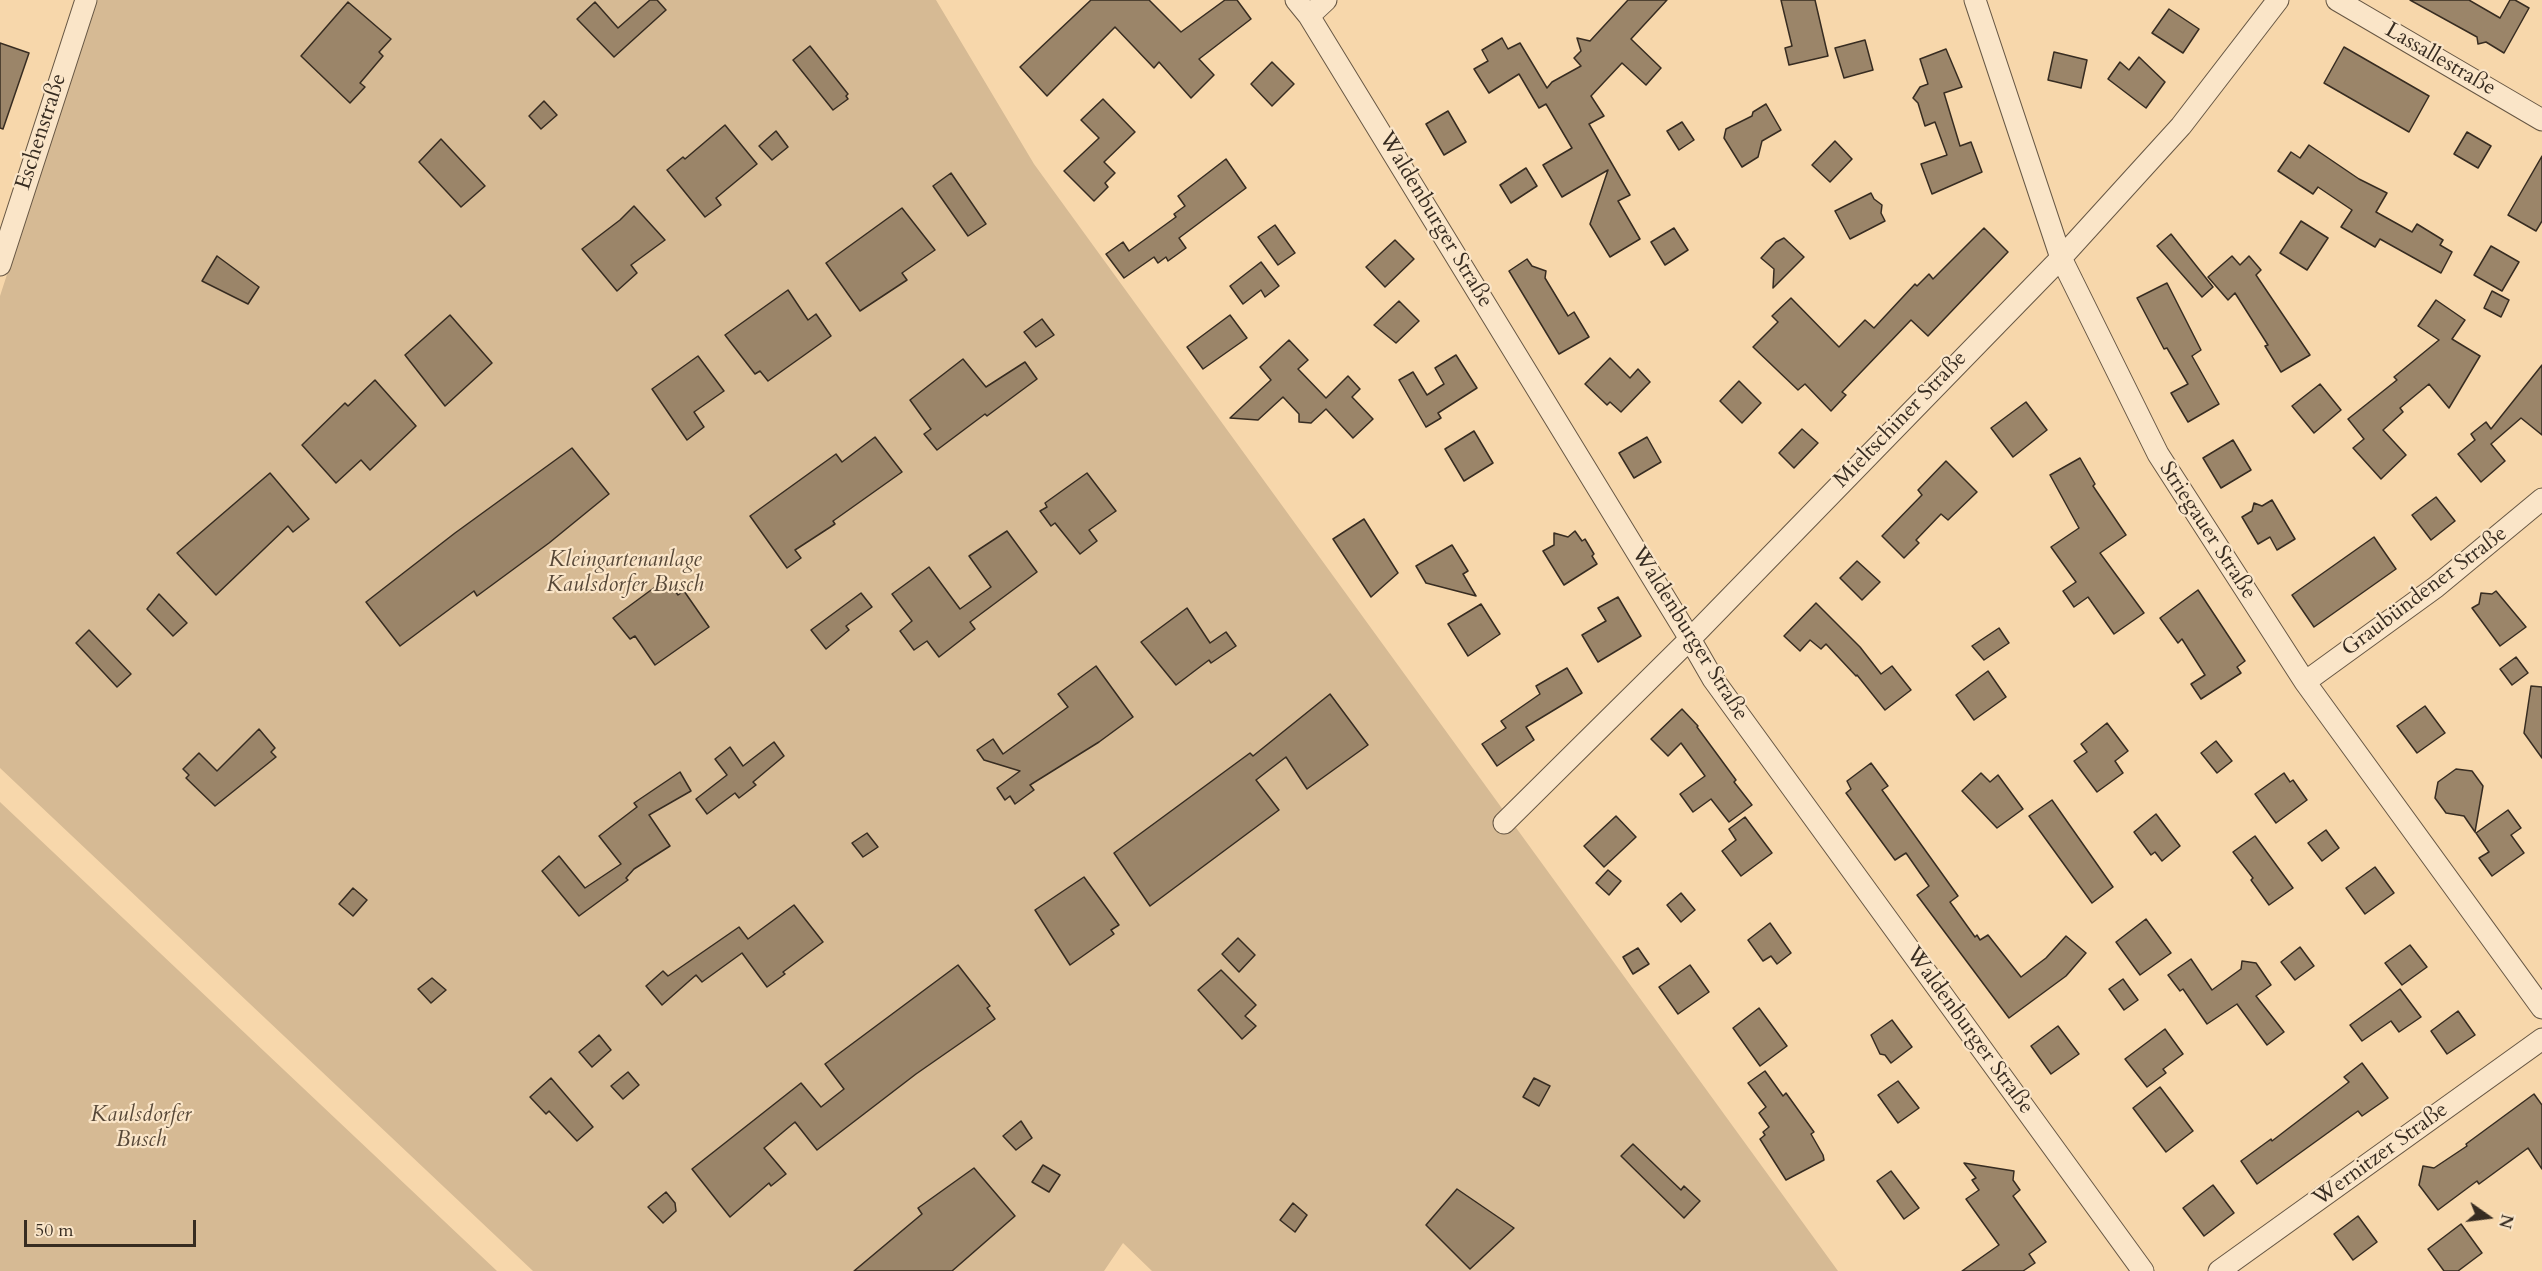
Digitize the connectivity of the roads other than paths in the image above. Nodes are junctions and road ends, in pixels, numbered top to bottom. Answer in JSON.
{"nodes":[{"id":1,"x":86,"y":0,"type":"edge"},
{"id":2,"x":1326,"y":0,"type":"edge"},
{"id":3,"x":1975,"y":0,"type":"edge"},
{"id":4,"x":2278,"y":0,"type":"edge"},
{"id":5,"x":2337,"y":0,"type":"edge"},
{"id":6,"x":1303,"y":8,"type":"edge"},
{"id":7,"x":2542,"y":120,"type":"edge"},
{"id":8,"x":2061,"y":258,"type":"junction"},
{"id":9,"x":0,"y":265,"type":"edge"},
{"id":10,"x":2542,"y":499,"type":"edge"},
{"id":11,"x":1690,"y":639,"type":"junction"},
{"id":12,"x":2305,"y":682,"type":"junction"},
{"id":13,"x":1504,"y":823,"type":"dead end"},
{"id":14,"x":2542,"y":1008,"type":"edge"},
{"id":15,"x":2542,"y":1039,"type":"edge"},
{"id":16,"x":2143,"y":1271,"type":"edge"},
{"id":17,"x":2219,"y":1271,"type":"edge"}],
"edges":[{"from":1,"to":9,"type":"street","name":"Eschenstraße"},
{"from":2,"to":6,"type":"street"},
{"from":3,"to":8,"type":"street","name":"Striegauer Straße"},
{"from":4,"to":8,"type":"street","name":"Mieltschiner Straße"},
{"from":5,"to":7,"type":"street","name":"Lassallestraße"},
{"from":6,"to":11,"type":"street","name":"Waldenburger Straße"},
{"from":8,"to":11,"type":"street","name":"Mieltschiner Straße"},
{"from":8,"to":12,"type":"street","name":"Striegauer Straße"},
{"from":10,"to":12,"type":"street","name":"Graubündener Straße"},
{"from":11,"to":13,"type":"street","name":"Mieltschiner Straße"},
{"from":11,"to":16,"type":"street","name":"Waldenburger Straße"},
{"from":12,"to":14,"type":"street","name":"Striegauer Straße"},
{"from":15,"to":17,"type":"street","name":"Wernitzer Straße"}]}
